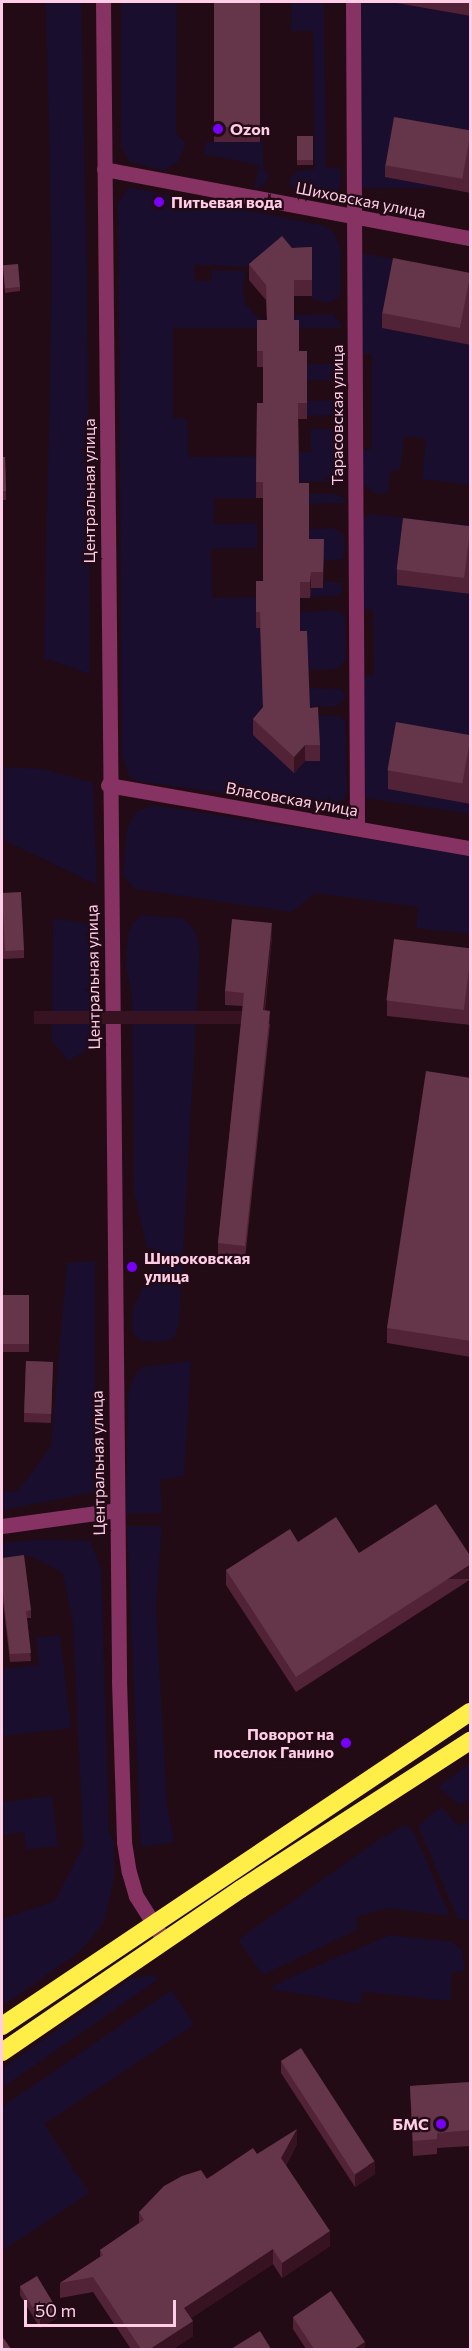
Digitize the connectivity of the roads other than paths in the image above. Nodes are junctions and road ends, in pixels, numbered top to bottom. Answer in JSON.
{"nodes":[{"id":1,"x":103,"y":2,"type":"edge"},
{"id":2,"x":353,"y":2,"type":"edge"},
{"id":3,"x":104,"y":169,"type":"junction"},
{"id":4,"x":354,"y":216,"type":"junction"},
{"id":5,"x":471,"y":238,"type":"edge"},
{"id":6,"x":108,"y":785,"type":"junction"},
{"id":7,"x":357,"y":828,"type":"junction"},
{"id":8,"x":471,"y":848,"type":"edge"},
{"id":9,"x":117,"y":1510,"type":"junction"},
{"id":10,"x":2,"y":1526,"type":"edge"},
{"id":11,"x":471,"y":1713,"type":"edge"},
{"id":12,"x":471,"y":1741,"type":"edge"},
{"id":13,"x":152,"y":1923,"type":"junction"},
{"id":14,"x":166,"y":1941,"type":"junction"},
{"id":15,"x":2,"y":2026,"type":"edge"},
{"id":16,"x":2,"y":2052,"type":"edge"}],
"edges":[{"from":1,"to":3,"type":"street","name":"Центральная улица"},
{"from":2,"to":4,"type":"street","name":"Тарасовская улица"},
{"from":3,"to":4,"type":"street","name":"Шиховская улица"},
{"from":3,"to":6,"type":"street","name":"Центральная улица"},
{"from":4,"to":5,"type":"street","name":"Шиховская улица"},
{"from":4,"to":7,"type":"street","name":"Тарасовская улица"},
{"from":6,"to":7,"type":"street","name":"Власовская улица"},
{"from":6,"to":9,"type":"street","name":"Центральная улица"},
{"from":7,"to":8,"type":"street","name":"Власовская улица"},
{"from":9,"to":10,"type":"street"},
{"from":9,"to":13,"type":"street","name":"Центральная улица"},
{"from":11,"to":13,"type":"highway"},
{"from":12,"to":14,"type":"highway"},
{"from":13,"to":14,"type":"street","name":"Центральная улица"},
{"from":13,"to":15,"type":"highway"},
{"from":14,"to":16,"type":"highway"}]}
